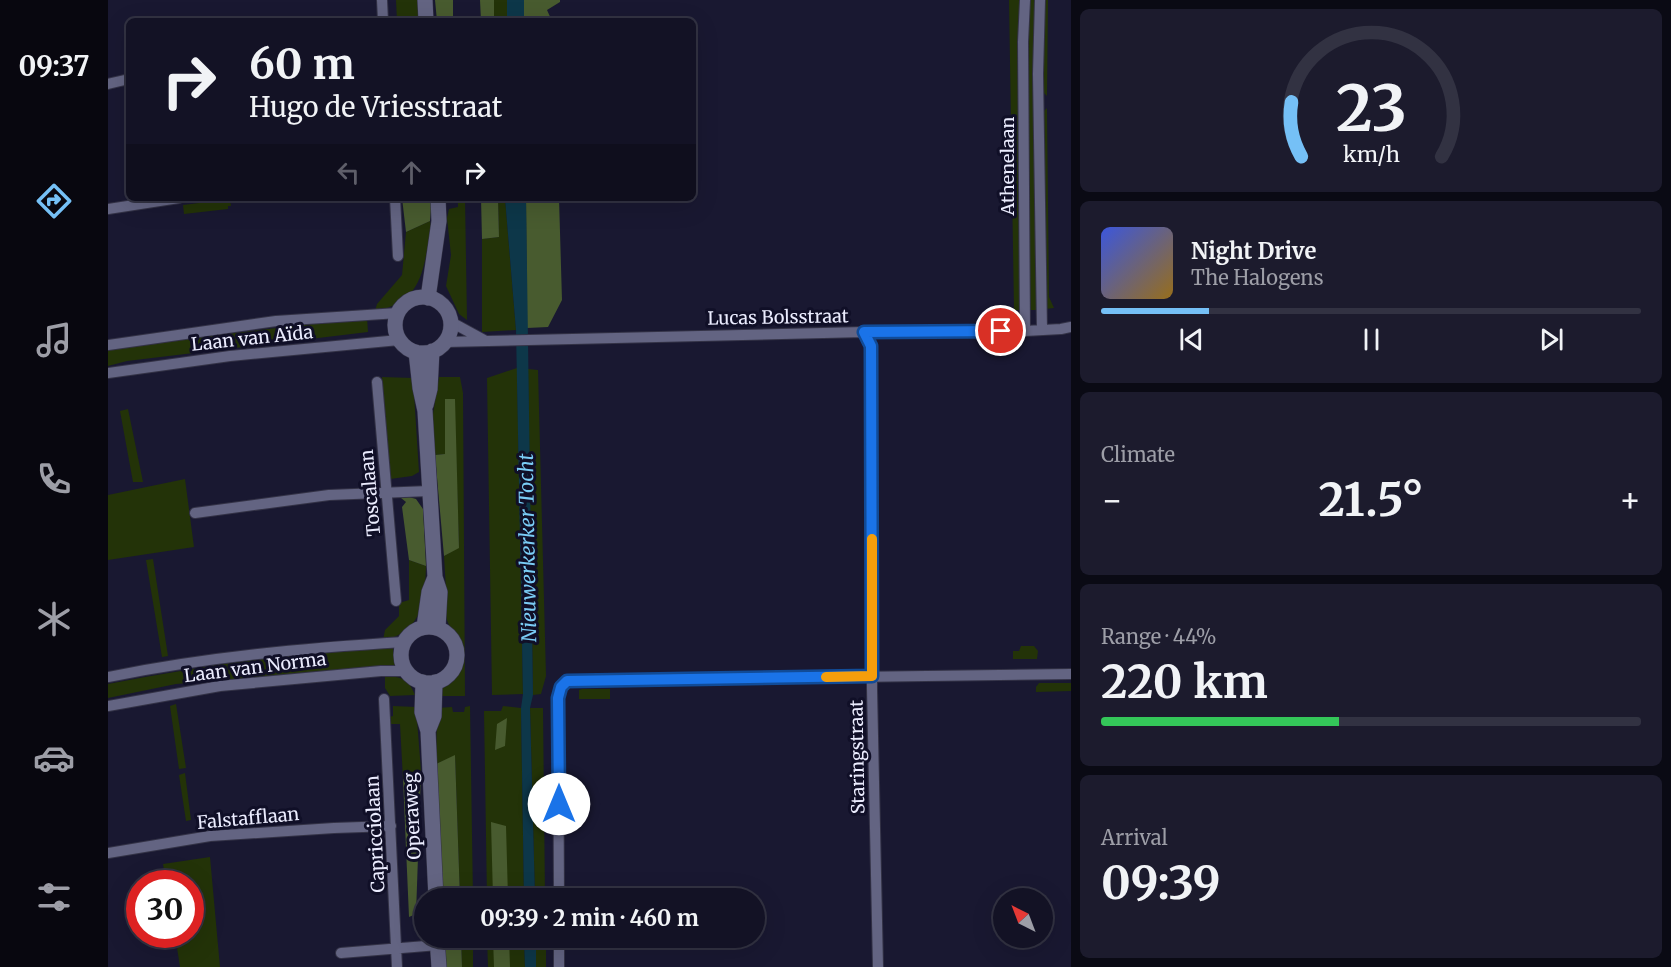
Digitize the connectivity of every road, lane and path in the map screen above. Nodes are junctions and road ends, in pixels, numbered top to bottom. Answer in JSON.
{"nodes":[{"id":1,"x":382,"y":0,"type":"edge"},
{"id":2,"x":425,"y":0,"type":"edge"},
{"id":3,"x":1024,"y":0,"type":"edge"},
{"id":4,"x":1040,"y":0,"type":"edge"},
{"id":5,"x":383,"y":18,"type":"edge"},
{"id":6,"x":426,"y":18,"type":"edge"},
{"id":7,"x":126,"y":80,"type":"edge"},
{"id":8,"x":108,"y":84,"type":"edge"},
{"id":9,"x":159,"y":201,"type":"edge"},
{"id":10,"x":395,"y":201,"type":"edge"},
{"id":11,"x":438,"y":201,"type":"edge"},
{"id":12,"x":108,"y":209,"type":"edge"},
{"id":13,"x":398,"y":256,"type":"dead end"},
{"id":14,"x":428,"y":298,"type":"junction"},
{"id":15,"x":398,"y":313,"type":"junction"},
{"id":16,"x":451,"y":322,"type":"junction"},
{"id":17,"x":1071,"y":327,"type":"edge"},
{"id":18,"x":1042,"y":330,"type":"junction"},
{"id":19,"x":1025,"y":331,"type":"junction"},
{"id":20,"x":864,"y":332,"type":"junction"},
{"id":21,"x":399,"y":340,"type":"junction"},
{"id":22,"x":485,"y":340,"type":"junction"},
{"id":23,"x":445,"y":342,"type":"junction"},
{"id":24,"x":108,"y":345,"type":"edge"},
{"id":25,"x":424,"y":352,"type":"junction"},
{"id":26,"x":108,"y":373,"type":"edge"},
{"id":27,"x":377,"y":382,"type":"dead end"},
{"id":28,"x":429,"y":491,"type":"junction"},
{"id":29,"x":387,"y":493,"type":"junction"},
{"id":30,"x":195,"y":513,"type":"dead end"},
{"id":31,"x":396,"y":601,"type":"dead end"},
{"id":32,"x":431,"y":628,"type":"junction"},
{"id":33,"x":404,"y":642,"type":"junction"},
{"id":34,"x":406,"y":671,"type":"junction"},
{"id":35,"x":1071,"y":674,"type":"edge"},
{"id":36,"x":872,"y":676,"type":"junction"},
{"id":37,"x":108,"y":677,"type":"edge"},
{"id":38,"x":429,"y":682,"type":"junction"},
{"id":39,"x":384,"y":699,"type":"dead end"},
{"id":40,"x":108,"y":706,"type":"edge"},
{"id":41,"x":391,"y":826,"type":"junction"},
{"id":42,"x":108,"y":853,"type":"edge"},
{"id":43,"x":435,"y":888,"type":"edge"},
{"id":44,"x":559,"y":888,"type":"edge"},
{"id":45,"x":414,"y":946,"type":"edge"},
{"id":46,"x":438,"y":948,"type":"edge"},
{"id":47,"x":559,"y":948,"type":"edge"},
{"id":48,"x":396,"y":949,"type":"junction"},
{"id":49,"x":341,"y":953,"type":"dead end"},
{"id":50,"x":397,"y":967,"type":"edge"},
{"id":51,"x":439,"y":967,"type":"edge"},
{"id":52,"x":559,"y":967,"type":"edge"},
{"id":53,"x":878,"y":967,"type":"edge"}],
"edges":[{"from":1,"to":5,"type":"street"},
{"from":2,"to":6,"type":"main road"},
{"from":3,"to":19,"type":"street","name":"Athenelaan"},
{"from":4,"to":18,"type":"street","name":"Athenelaan"},
{"from":7,"to":8,"type":"street"},
{"from":9,"to":12,"type":"street"},
{"from":10,"to":13,"type":"street"},
{"from":11,"to":14,"type":"main road"},
{"from":14,"to":15,"type":"main road"},
{"from":14,"to":16,"type":"main road"},
{"from":15,"to":21,"type":"main road"},
{"from":15,"to":24,"type":"street","name":"Laan van Aïda"},
{"from":16,"to":22,"type":"street"},
{"from":16,"to":23,"type":"main road"},
{"from":17,"to":18,"type":"street","name":"Lucas Bolsstraat"},
{"from":18,"to":19,"type":"street","name":"Lucas Bolsstraat"},
{"from":19,"to":20,"type":"street","name":"Lucas Bolsstraat"},
{"from":20,"to":22,"type":"street","name":"Lucas Bolsstraat"},
{"from":20,"to":36,"type":"street","name":"Staringstraat"},
{"from":21,"to":25,"type":"main road"},
{"from":21,"to":26,"type":"street","name":"Laan van Aïda"},
{"from":22,"to":23,"type":"street","name":"Lucas Bolsstraat"},
{"from":23,"to":25,"type":"main road"},
{"from":25,"to":28,"type":"main road"},
{"from":27,"to":29,"type":"street","name":"Toscalaan"},
{"from":28,"to":29,"type":"street"},
{"from":28,"to":32,"type":"main road"},
{"from":29,"to":30,"type":"street"},
{"from":29,"to":31,"type":"street","name":"Toscalaan"},
{"from":32,"to":33,"type":"main road"},
{"from":32,"to":38,"type":"main road"},
{"from":33,"to":34,"type":"main road"},
{"from":33,"to":37,"type":"street","name":"Laan van Norma"},
{"from":34,"to":38,"type":"main road"},
{"from":34,"to":40,"type":"street","name":"Laan van Norma"},
{"from":35,"to":36,"type":"street"},
{"from":36,"to":44,"type":"street"},
{"from":36,"to":53,"type":"street","name":"Staringstraat"},
{"from":38,"to":43,"type":"main road","name":"Operaweg"},
{"from":39,"to":41,"type":"street","name":"Capricciolaan"},
{"from":41,"to":42,"type":"street","name":"Falstafflaan"},
{"from":41,"to":48,"type":"street","name":"Capricciolaan"},
{"from":45,"to":48,"type":"street"},
{"from":46,"to":51,"type":"main road"},
{"from":47,"to":52,"type":"street"},
{"from":48,"to":49,"type":"street"},
{"from":48,"to":50,"type":"street","name":"Capricciolaan"}]}
